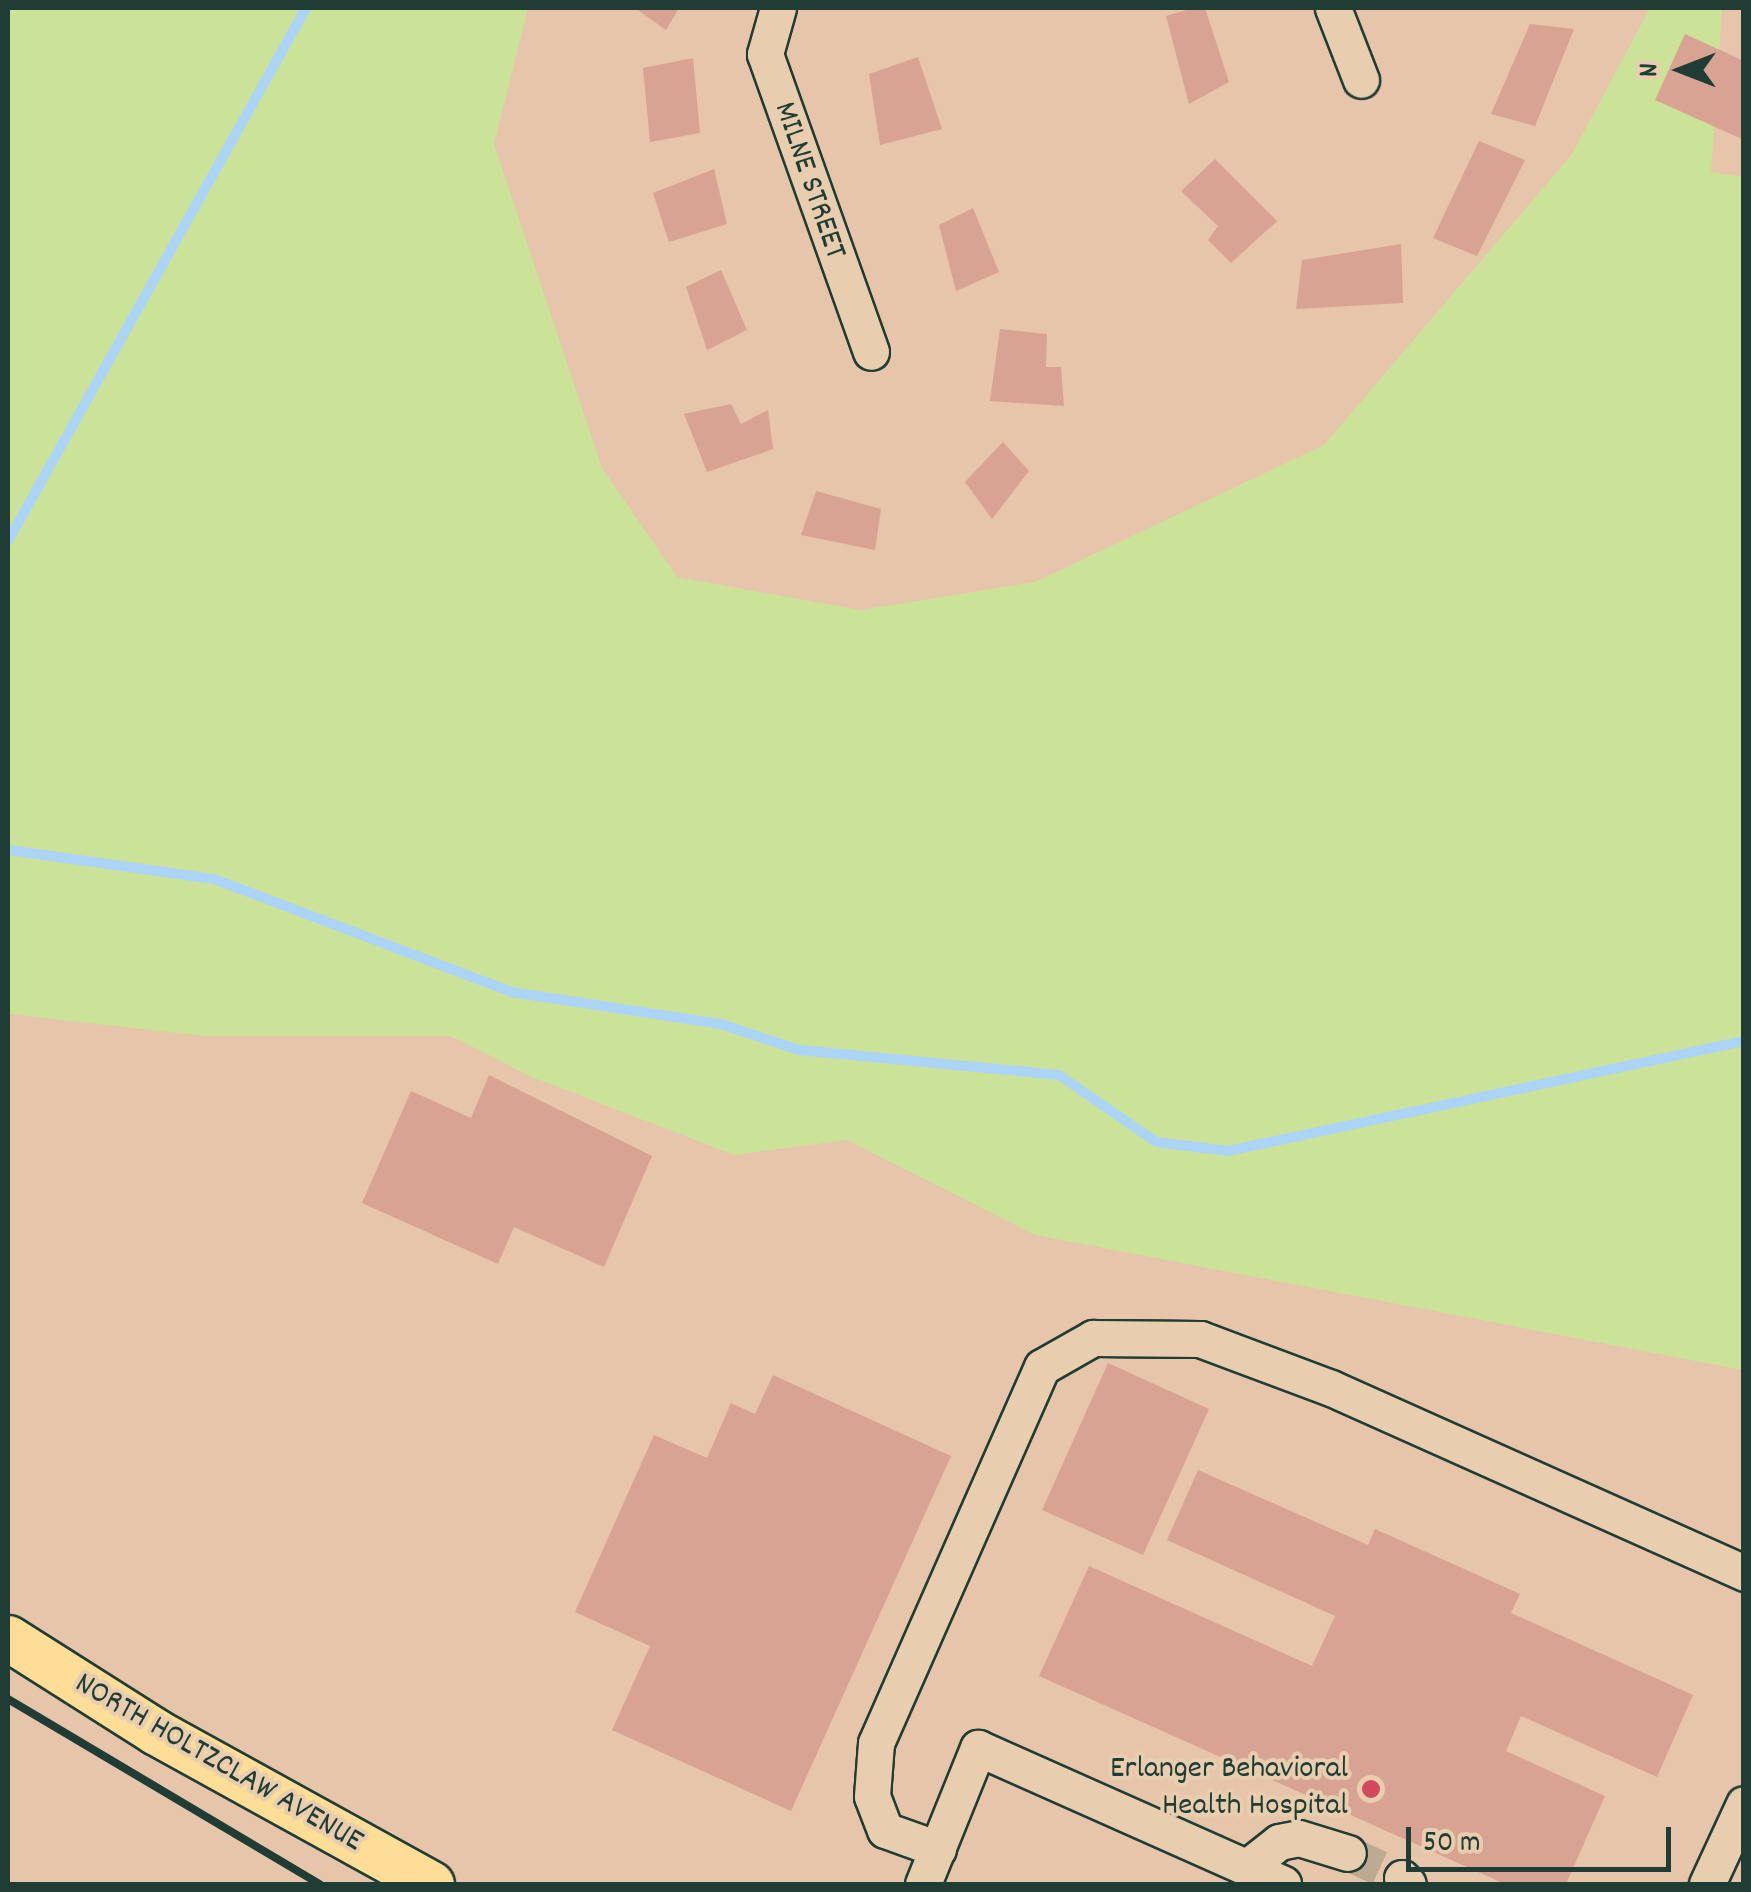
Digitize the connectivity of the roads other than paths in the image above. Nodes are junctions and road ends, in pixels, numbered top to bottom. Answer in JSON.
{"nodes":[{"id":1,"x":778,"y":8,"type":"edge"},
{"id":2,"x":1333,"y":8,"type":"edge"},
{"id":3,"x":1361,"y":80,"type":"dead end"},
{"id":4,"x":870,"y":352,"type":"dead end"},
{"id":5,"x":1744,"y":1574,"type":"edge"},
{"id":6,"x":8,"y":1638,"type":"edge"},
{"id":7,"x":1744,"y":1804,"type":"edge"},
{"id":8,"x":938,"y":1849,"type":"junction"},
{"id":9,"x":1348,"y":1854,"type":"tunnel mouth"},
{"id":10,"x":1246,"y":1868,"type":"junction"},
{"id":11,"x":431,"y":1884,"type":"edge"},
{"id":12,"x":923,"y":1884,"type":"edge"},
{"id":13,"x":1282,"y":1884,"type":"edge"},
{"id":14,"x":1707,"y":1884,"type":"edge"}],
"edges":[{"from":1,"to":4,"type":"street","name":"MILNE STREET"},
{"from":2,"to":3,"type":"street"},
{"from":5,"to":8,"type":"street"},
{"from":6,"to":11,"type":"main road","name":"NORTH HOLTZCLAW AVENUE"},
{"from":7,"to":14,"type":"street"},
{"from":8,"to":10,"type":"street"},
{"from":8,"to":12,"type":"street"},
{"from":9,"to":10,"type":"street"},
{"from":10,"to":13,"type":"street"}]}
